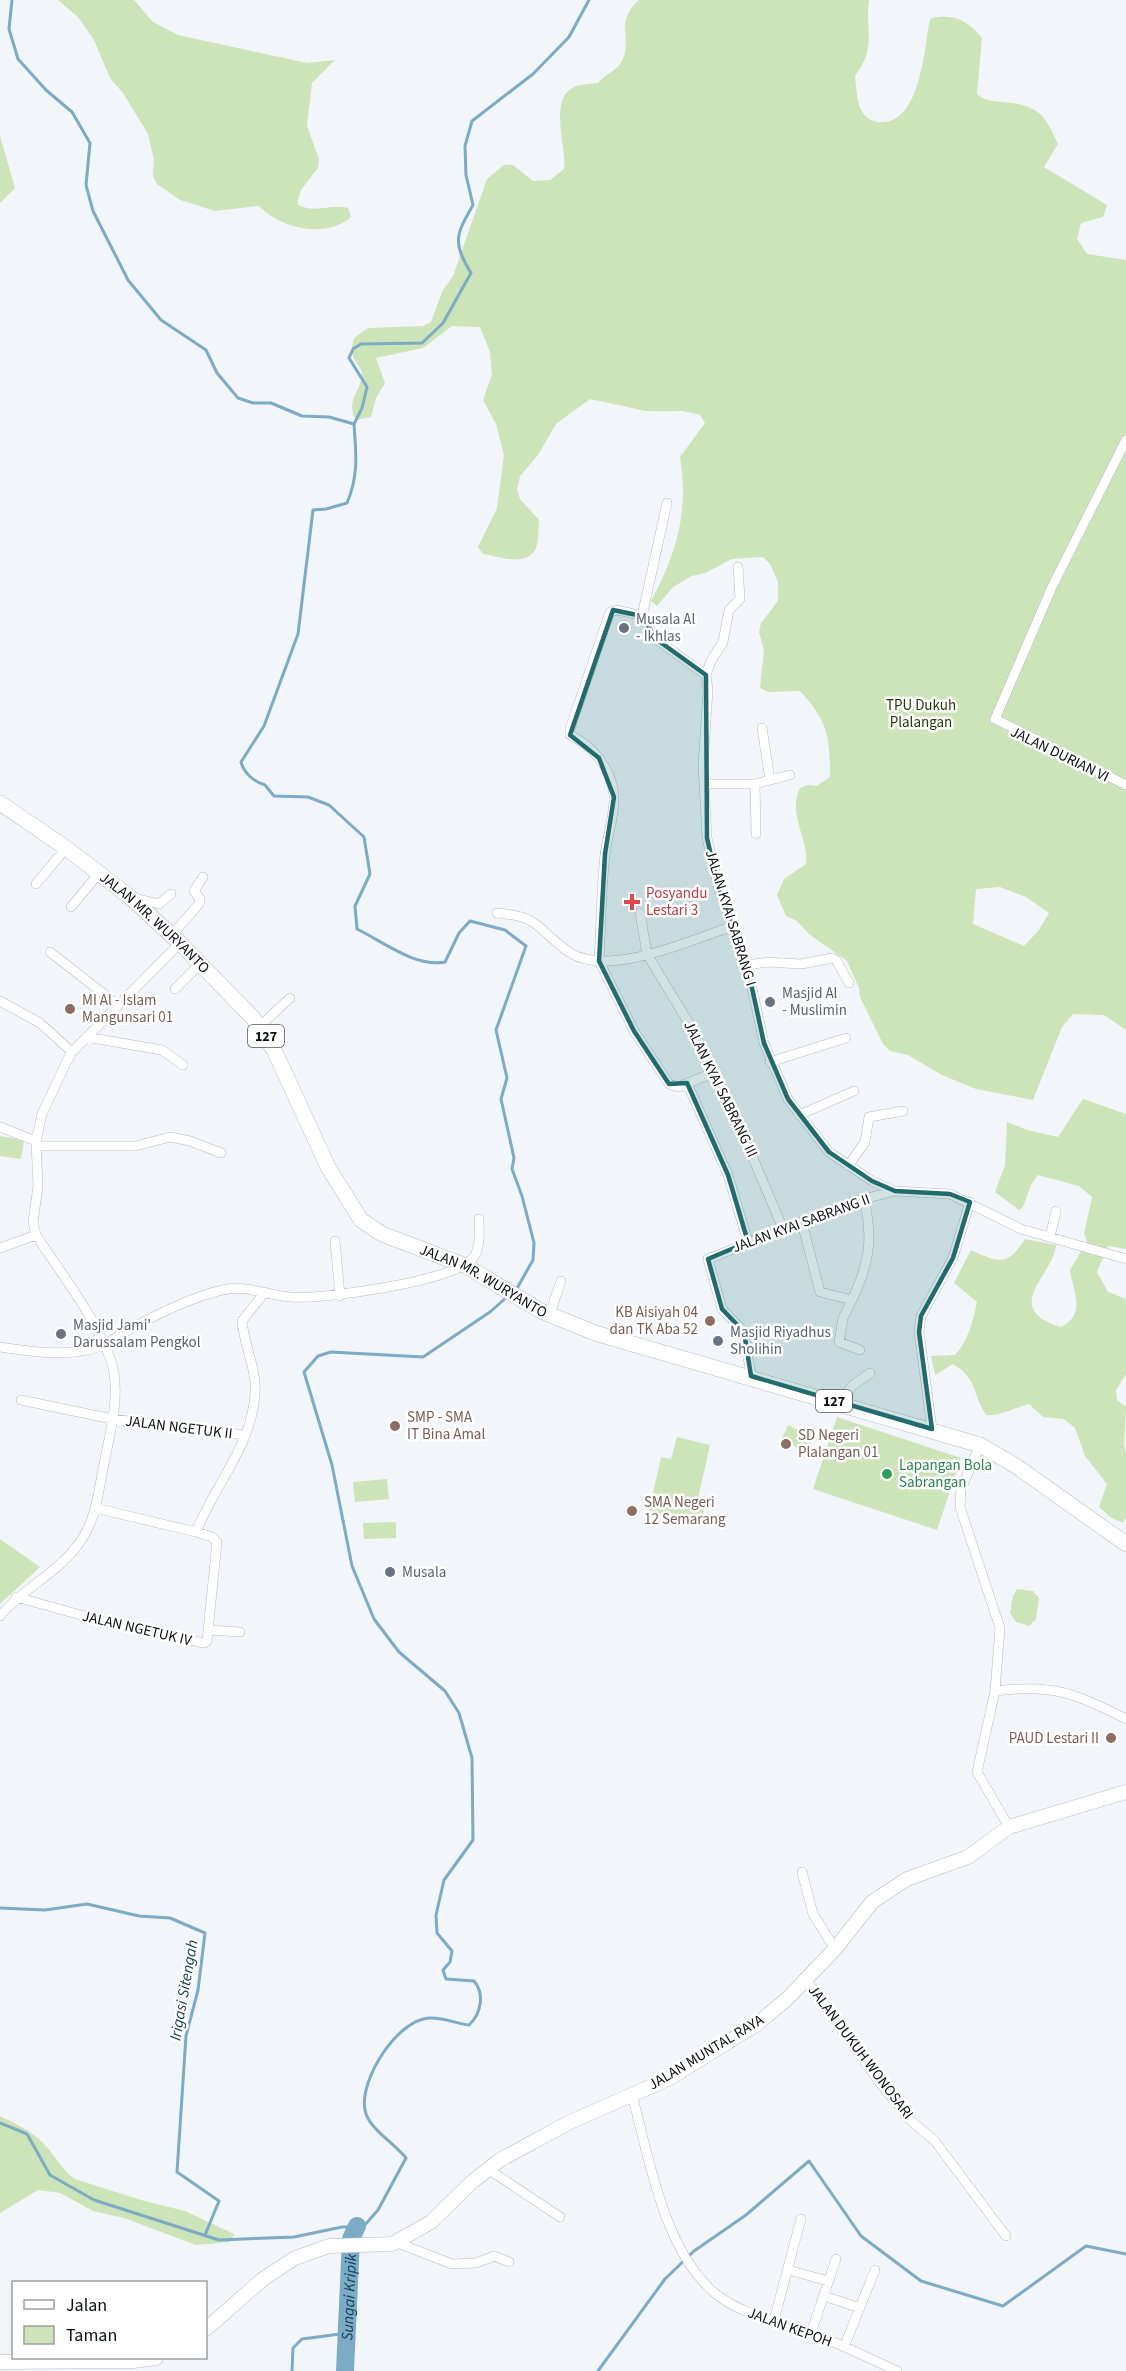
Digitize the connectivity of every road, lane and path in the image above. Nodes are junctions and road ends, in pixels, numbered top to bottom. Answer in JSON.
{"nodes":[{"id":1,"x":1126,"y":440,"type":"edge"},
{"id":2,"x":667,"y":503,"type":"dead end"},
{"id":3,"x":738,"y":567,"type":"dead end"},
{"id":4,"x":642,"y":616,"type":"junction"},
{"id":5,"x":706,"y":675,"type":"junction"},
{"id":6,"x":762,"y":728,"type":"dead end"},
{"id":7,"x":790,"y":775,"type":"dead end"},
{"id":8,"x":770,"y":780,"type":"junction"},
{"id":9,"x":704,"y":784,"type":"junction"},
{"id":10,"x":755,"y":784,"type":"junction"},
{"id":11,"x":1126,"y":785,"type":"edge"},
{"id":12,"x":0,"y":803,"type":"edge"},
{"id":13,"x":756,"y":834,"type":"dead end"},
{"id":14,"x":66,"y":848,"type":"junction"},
{"id":15,"x":100,"y":872,"type":"junction"},
{"id":16,"x":203,"y":877,"type":"dead end"},
{"id":17,"x":36,"y":884,"type":"dead end"},
{"id":18,"x":171,"y":894,"type":"dead end"},
{"id":19,"x":130,"y":897,"type":"junction"},
{"id":20,"x":71,"y":907,"type":"dead end"},
{"id":21,"x":497,"y":913,"type":"dead end"},
{"id":22,"x":640,"y":913,"type":"dead end"},
{"id":23,"x":732,"y":926,"type":"junction"},
{"id":24,"x":176,"y":939,"type":"junction"},
{"id":25,"x":50,"y":952,"type":"dead end"},
{"id":26,"x":647,"y":954,"type":"junction"},
{"id":27,"x":599,"y":961,"type":"junction"},
{"id":28,"x":201,"y":963,"type":"junction"},
{"id":29,"x":747,"y":965,"type":"junction"},
{"id":30,"x":849,"y":983,"type":"dead end"},
{"id":31,"x":175,"y":989,"type":"dead end"},
{"id":32,"x":290,"y":998,"type":"dead end"},
{"id":33,"x":0,"y":1001,"type":"edge"},
{"id":34,"x":118,"y":1005,"type":"junction"},
{"id":35,"x":260,"y":1026,"type":"junction"},
{"id":36,"x":86,"y":1037,"type":"junction"},
{"id":37,"x":846,"y":1038,"type":"dead end"},
{"id":38,"x":72,"y":1052,"type":"junction"},
{"id":39,"x":770,"y":1062,"type":"junction"},
{"id":40,"x":183,"y":1065,"type":"dead end"},
{"id":41,"x":713,"y":1073,"type":"junction"},
{"id":42,"x":687,"y":1083,"type":"junction"},
{"id":43,"x":854,"y":1090,"type":"dead end"},
{"id":44,"x":903,"y":1111,"type":"dead end"},
{"id":45,"x":799,"y":1116,"type":"junction"},
{"id":46,"x":0,"y":1127,"type":"edge"},
{"id":47,"x":36,"y":1143,"type":"junction"},
{"id":48,"x":221,"y":1153,"type":"dead end"},
{"id":49,"x":848,"y":1166,"type":"junction"},
{"id":50,"x":895,"y":1191,"type":"junction"},
{"id":51,"x":864,"y":1198,"type":"junction"},
{"id":52,"x":970,"y":1202,"type":"junction"},
{"id":53,"x":1056,"y":1211,"type":"dead end"},
{"id":54,"x":479,"y":1219,"type":"dead end"},
{"id":55,"x":802,"y":1223,"type":"junction"},
{"id":56,"x":783,"y":1229,"type":"junction"},
{"id":57,"x":36,"y":1235,"type":"junction"},
{"id":58,"x":1050,"y":1237,"type":"junction"},
{"id":59,"x":335,"y":1241,"type":"dead end"},
{"id":60,"x":748,"y":1242,"type":"junction"},
{"id":61,"x":0,"y":1248,"type":"edge"},
{"id":62,"x":1126,"y":1259,"type":"edge"},
{"id":63,"x":466,"y":1266,"type":"junction"},
{"id":64,"x":561,"y":1281,"type":"dead end"},
{"id":65,"x":265,"y":1292,"type":"junction"},
{"id":66,"x":340,"y":1296,"type":"junction"},
{"id":67,"x":852,"y":1300,"type":"junction"},
{"id":68,"x":549,"y":1316,"type":"junction"},
{"id":69,"x":103,"y":1345,"type":"junction"},
{"id":70,"x":0,"y":1347,"type":"edge"},
{"id":71,"x":860,"y":1350,"type":"dead end"},
{"id":72,"x":870,"y":1373,"type":"dead end"},
{"id":73,"x":751,"y":1376,"type":"junction"},
{"id":74,"x":21,"y":1400,"type":"dead end"},
{"id":75,"x":838,"y":1403,"type":"junction"},
{"id":76,"x":112,"y":1419,"type":"junction"},
{"id":77,"x":932,"y":1429,"type":"junction"},
{"id":78,"x":245,"y":1435,"type":"junction"},
{"id":79,"x":980,"y":1445,"type":"junction"},
{"id":80,"x":95,"y":1508,"type":"junction"},
{"id":81,"x":196,"y":1532,"type":"junction"},
{"id":82,"x":1126,"y":1544,"type":"edge"},
{"id":83,"x":15,"y":1598,"type":"junction"},
{"id":84,"x":0,"y":1616,"type":"edge"},
{"id":85,"x":210,"y":1630,"type":"junction"},
{"id":86,"x":240,"y":1632,"type":"dead end"},
{"id":87,"x":995,"y":1691,"type":"junction"},
{"id":88,"x":1126,"y":1719,"type":"edge"},
{"id":89,"x":1126,"y":1792,"type":"edge"},
{"id":90,"x":1009,"y":1827,"type":"junction"},
{"id":91,"x":802,"y":1872,"type":"dead end"},
{"id":92,"x":835,"y":1949,"type":"junction"},
{"id":93,"x":806,"y":1980,"type":"junction"},
{"id":94,"x":632,"y":2095,"type":"junction"},
{"id":95,"x":488,"y":2169,"type":"junction"},
{"id":96,"x":560,"y":2217,"type":"dead end"},
{"id":97,"x":801,"y":2219,"type":"dead end"},
{"id":98,"x":1006,"y":2236,"type":"dead end"},
{"id":99,"x":394,"y":2242,"type":"junction"},
{"id":100,"x":836,"y":2259,"type":"dead end"},
{"id":101,"x":509,"y":2262,"type":"dead end"},
{"id":102,"x":875,"y":2270,"type":"dead end"},
{"id":103,"x":792,"y":2271,"type":"dead end"},
{"id":104,"x":828,"y":2282,"type":"junction"},
{"id":105,"x":830,"y":2298,"type":"dead end"},
{"id":106,"x":860,"y":2308,"type":"junction"},
{"id":107,"x":774,"y":2320,"type":"junction"},
{"id":108,"x":207,"y":2328,"type":"edge"},
{"id":109,"x":811,"y":2333,"type":"junction"},
{"id":110,"x":844,"y":2347,"type":"junction"},
{"id":111,"x":148,"y":2359,"type":"edge"},
{"id":112,"x":0,"y":2362,"type":"edge"},
{"id":113,"x":897,"y":2371,"type":"edge"}],
"edges":[{"from":1,"to":11,"type":"street","name":"JALAN DURIAN VI"},
{"from":2,"to":4,"type":"street"},
{"from":3,"to":5,"type":"street","name":"JALAN KYAI SABRANG I"},
{"from":4,"to":5,"type":"street"},
{"from":4,"to":27,"type":"street"},
{"from":5,"to":9,"type":"street","name":"JALAN KYAI SABRANG I"},
{"from":6,"to":8,"type":"street"},
{"from":7,"to":8,"type":"street"},
{"from":8,"to":10,"type":"street"},
{"from":9,"to":10,"type":"street"},
{"from":9,"to":23,"type":"street","name":"JALAN KYAI SABRANG I"},
{"from":10,"to":13,"type":"street"},
{"from":12,"to":14,"type":"main road","name":"JALAN MR. WURYANTO","number":"127"},
{"from":14,"to":15,"type":"main road","name":"JALAN MR. WURYANTO","number":"127"},
{"from":14,"to":17,"type":"street"},
{"from":15,"to":19,"type":"main road","name":"JALAN MR. WURYANTO","number":"127"},
{"from":15,"to":20,"type":"street"},
{"from":16,"to":24,"type":"street"},
{"from":18,"to":19,"type":"street"},
{"from":19,"to":24,"type":"main road","name":"JALAN MR. WURYANTO","number":"127"},
{"from":21,"to":27,"type":"street"},
{"from":22,"to":26,"type":"street"},
{"from":23,"to":26,"type":"street"},
{"from":23,"to":29,"type":"street","name":"JALAN KYAI SABRANG I"},
{"from":24,"to":28,"type":"main road","name":"JALAN MR. WURYANTO","number":"127"},
{"from":24,"to":34,"type":"street"},
{"from":25,"to":34,"type":"street"},
{"from":26,"to":27,"type":"street"},
{"from":26,"to":41,"type":"street","name":"JALAN KYAI SABRANG III"},
{"from":27,"to":42,"type":"street"},
{"from":28,"to":31,"type":"street"},
{"from":28,"to":35,"type":"main road","name":"JALAN MR. WURYANTO","number":"127"},
{"from":29,"to":30,"type":"street"},
{"from":29,"to":39,"type":"street","name":"JALAN KYAI SABRANG I"},
{"from":32,"to":35,"type":"street"},
{"from":33,"to":38,"type":"street"},
{"from":34,"to":36,"type":"street"},
{"from":35,"to":63,"type":"main road","name":"JALAN MR. WURYANTO","number":"127"},
{"from":36,"to":38,"type":"street"},
{"from":36,"to":40,"type":"street"},
{"from":37,"to":39,"type":"street"},
{"from":38,"to":47,"type":"street"},
{"from":39,"to":45,"type":"street","name":"JALAN KYAI SABRANG I"},
{"from":41,"to":42,"type":"street"},
{"from":41,"to":56,"type":"street","name":"JALAN KYAI SABRANG III"},
{"from":42,"to":60,"type":"street"},
{"from":43,"to":45,"type":"street"},
{"from":44,"to":49,"type":"street"},
{"from":45,"to":49,"type":"street","name":"JALAN KYAI SABRANG I"},
{"from":46,"to":47,"type":"street"},
{"from":47,"to":48,"type":"street"},
{"from":47,"to":57,"type":"street"},
{"from":49,"to":50,"type":"street","name":"JALAN KYAI SABRANG I"},
{"from":50,"to":51,"type":"street","name":"JALAN KYAI SABRANG II"},
{"from":50,"to":52,"type":"street","name":"JALAN KYAI SABRANG I"},
{"from":51,"to":55,"type":"street","name":"JALAN KYAI SABRANG II"},
{"from":51,"to":67,"type":"street"},
{"from":52,"to":58,"type":"street","name":"JALAN KYAI SABRANG I"},
{"from":52,"to":77,"type":"street"},
{"from":53,"to":58,"type":"street"},
{"from":54,"to":63,"type":"street"},
{"from":55,"to":56,"type":"street","name":"JALAN KYAI SABRANG II"},
{"from":55,"to":67,"type":"street"},
{"from":56,"to":60,"type":"street","name":"JALAN KYAI SABRANG II"},
{"from":57,"to":61,"type":"street"},
{"from":57,"to":69,"type":"street"},
{"from":58,"to":62,"type":"street","name":"JALAN KYAI SABRANG I"},
{"from":59,"to":66,"type":"street"},
{"from":60,"to":73,"type":"street","name":"JALAN KYAI SABRANG II"},
{"from":63,"to":66,"type":"street"},
{"from":63,"to":68,"type":"main road","name":"JALAN MR. WURYANTO","number":"127"},
{"from":64,"to":68,"type":"street"},
{"from":65,"to":66,"type":"street"},
{"from":65,"to":69,"type":"street"},
{"from":65,"to":78,"type":"street"},
{"from":67,"to":71,"type":"street"},
{"from":68,"to":73,"type":"main road","name":"JALAN MR. WURYANTO","number":"127"},
{"from":69,"to":70,"type":"street"},
{"from":69,"to":76,"type":"street"},
{"from":72,"to":75,"type":"street"},
{"from":73,"to":75,"type":"main road","name":"JALAN MR. WURYANTO","number":"127"},
{"from":74,"to":76,"type":"street","name":"JALAN NGETUK II"},
{"from":75,"to":77,"type":"main road","name":"JALAN MR. WURYANTO","number":"127"},
{"from":76,"to":78,"type":"street","name":"JALAN NGETUK II"},
{"from":76,"to":80,"type":"street"},
{"from":77,"to":79,"type":"main road","name":"JALAN MR. WURYANTO","number":"127"},
{"from":78,"to":81,"type":"street"},
{"from":79,"to":82,"type":"main road","name":"JALAN MR. WURYANTO","number":"127"},
{"from":79,"to":87,"type":"street"},
{"from":80,"to":81,"type":"street"},
{"from":80,"to":83,"type":"street"},
{"from":81,"to":85,"type":"street","name":"JALAN NGETUK IV"},
{"from":83,"to":84,"type":"street"},
{"from":83,"to":85,"type":"street","name":"JALAN NGETUK IV"},
{"from":85,"to":86,"type":"street"},
{"from":87,"to":88,"type":"street"},
{"from":87,"to":90,"type":"street"},
{"from":89,"to":90,"type":"main road","name":"JALAN MUNTAL RAYA"},
{"from":90,"to":92,"type":"main road","name":"JALAN MUNTAL RAYA"},
{"from":91,"to":92,"type":"street"},
{"from":92,"to":93,"type":"main road","name":"JALAN MUNTAL RAYA"},
{"from":93,"to":94,"type":"main road","name":"JALAN MUNTAL RAYA"},
{"from":93,"to":98,"type":"street","name":"JALAN DUKUH WONOSARI"},
{"from":94,"to":95,"type":"main road","name":"JALAN MUNTAL RAYA"},
{"from":94,"to":107,"type":"street","name":"JALAN KEPOH"},
{"from":95,"to":96,"type":"street"},
{"from":95,"to":99,"type":"main road","name":"JALAN MUNTAL RAYA"},
{"from":97,"to":107,"type":"street"},
{"from":99,"to":101,"type":"street"},
{"from":99,"to":108,"type":"main road","name":"JALAN MUNTAL RAYA"},
{"from":100,"to":104,"type":"street"},
{"from":102,"to":106,"type":"street"},
{"from":103,"to":104,"type":"street"},
{"from":104,"to":109,"type":"street"},
{"from":105,"to":106,"type":"street"},
{"from":106,"to":110,"type":"street"},
{"from":107,"to":109,"type":"street","name":"JALAN KEPOH"},
{"from":109,"to":110,"type":"street","name":"JALAN KEPOH"},
{"from":110,"to":113,"type":"street","name":"JALAN KEPOH"},
{"from":111,"to":112,"type":"main road"}]}
